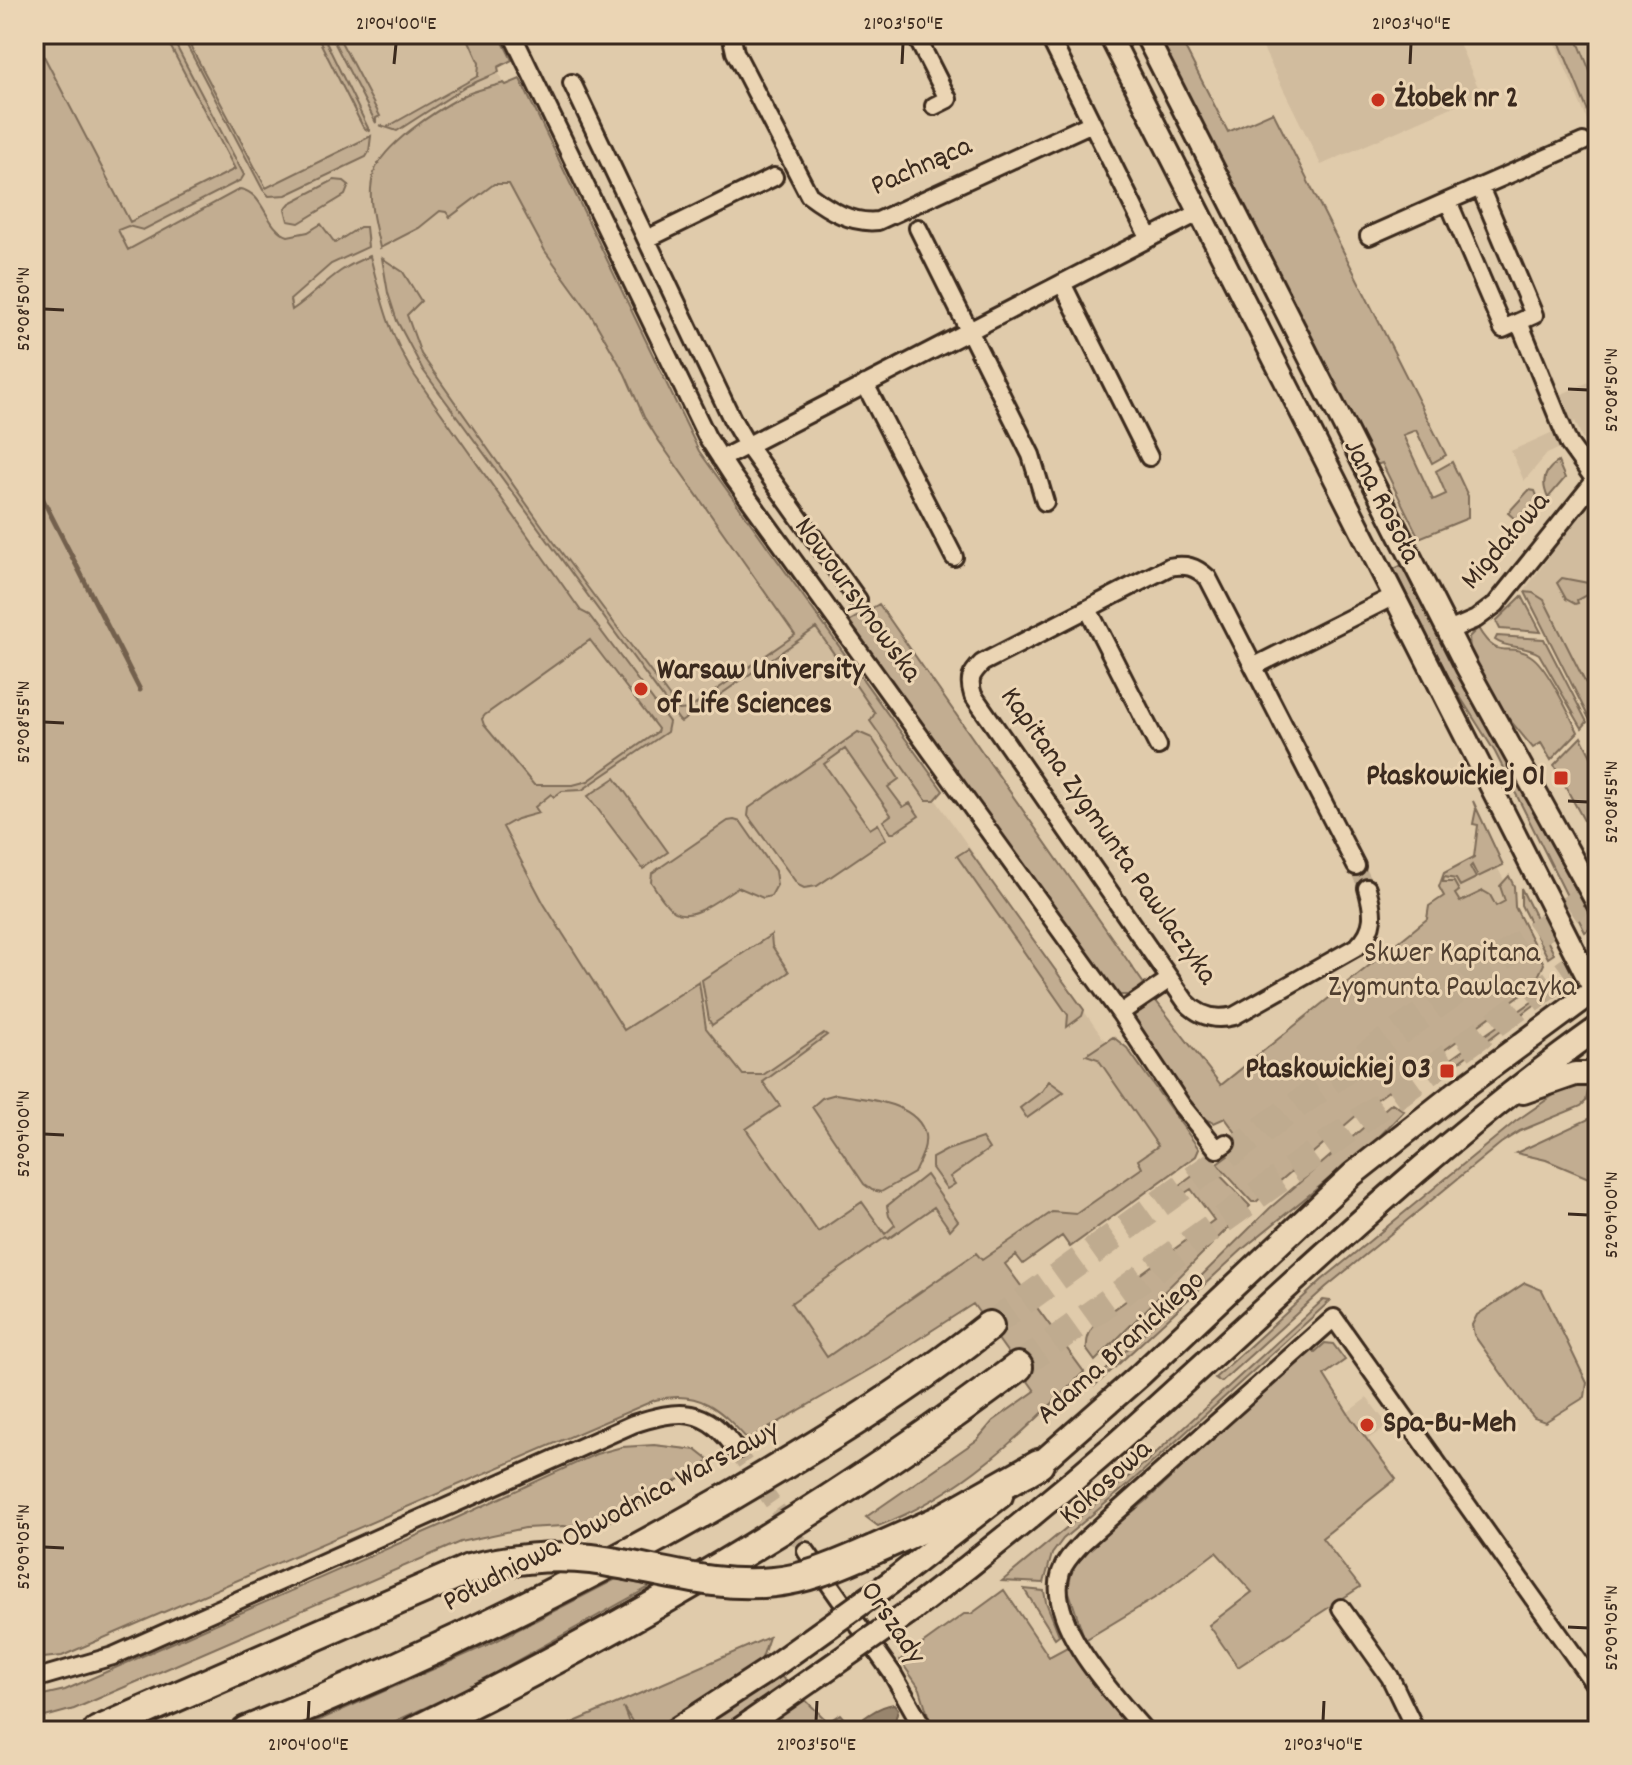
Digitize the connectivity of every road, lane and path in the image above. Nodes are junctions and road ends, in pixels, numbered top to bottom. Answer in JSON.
{"nodes":[{"id":1,"x":512,"y":34,"type":"edge"},
{"id":2,"x":731,"y":34,"type":"edge"},
{"id":3,"x":915,"y":34,"type":"edge"},
{"id":4,"x":1048,"y":34,"type":"edge"},
{"id":5,"x":1109,"y":34,"type":"edge"},
{"id":6,"x":1145,"y":34,"type":"edge"},
{"id":7,"x":572,"y":83,"type":"dead end"},
{"id":8,"x":934,"y":106,"type":"dead end"},
{"id":9,"x":1092,"y":123,"type":"junction"},
{"id":10,"x":1583,"y":142,"type":"dead end"},
{"id":11,"x":774,"y":177,"type":"dead end"},
{"id":12,"x":1480,"y":187,"type":"junction"},
{"id":13,"x":1448,"y":201,"type":"junction"},
{"id":14,"x":1200,"y":212,"type":"junction"},
{"id":15,"x":918,"y":228,"type":"dead end"},
{"id":16,"x":1369,"y":236,"type":"dead end"},
{"id":17,"x":1149,"y":238,"type":"junction"},
{"id":18,"x":647,"y":239,"type":"junction"},
{"id":19,"x":1062,"y":283,"type":"junction"},
{"id":20,"x":1519,"y":322,"type":"junction"},
{"id":21,"x":968,"y":332,"type":"junction"},
{"id":22,"x":865,"y":384,"type":"junction"},
{"id":23,"x":747,"y":445,"type":"junction"},
{"id":24,"x":1149,"y":457,"type":"dead end"},
{"id":25,"x":721,"y":459,"type":"junction"},
{"id":26,"x":1596,"y":479,"type":"edge"},
{"id":27,"x":1045,"y":502,"type":"dead end"},
{"id":28,"x":954,"y":557,"type":"dead end"},
{"id":29,"x":1394,"y":596,"type":"junction"},
{"id":30,"x":858,"y":600,"type":"dead end"},
{"id":31,"x":1088,"y":609,"type":"junction"},
{"id":32,"x":1448,"y":631,"type":"junction"},
{"id":33,"x":1255,"y":666,"type":"junction"},
{"id":34,"x":1158,"y":746,"type":"dead end"},
{"id":35,"x":1356,"y":866,"type":"tunnel mouth"},
{"id":36,"x":1367,"y":888,"type":"tunnel mouth"},
{"id":37,"x":1598,"y":905,"type":"edge"},
{"id":38,"x":1170,"y":979,"type":"junction"},
{"id":39,"x":1597,"y":992,"type":"edge"},
{"id":40,"x":1120,"y":1013,"type":"junction"},
{"id":41,"x":1598,"y":1028,"type":"edge"},
{"id":42,"x":1598,"y":1074,"type":"edge"},
{"id":43,"x":1503,"y":1099,"type":"junction"},
{"id":44,"x":1226,"y":1143,"type":"dead end"},
{"id":45,"x":989,"y":1326,"type":"tunnel mouth"},
{"id":46,"x":1018,"y":1367,"type":"tunnel mouth"},
{"id":47,"x":736,"y":1450,"type":"tunnel mouth"},
{"id":48,"x":1039,"y":1464,"type":"junction"},
{"id":49,"x":806,"y":1551,"type":"tunnel mouth"},
{"id":50,"x":1341,"y":1608,"type":"dead end"},
{"id":51,"x":34,"y":1679,"type":"edge"},
{"id":52,"x":1598,"y":1689,"type":"edge"},
{"id":53,"x":98,"y":1731,"type":"edge"},
{"id":54,"x":246,"y":1731,"type":"edge"},
{"id":55,"x":415,"y":1731,"type":"edge"},
{"id":56,"x":674,"y":1731,"type":"edge"},
{"id":57,"x":738,"y":1731,"type":"edge"},
{"id":58,"x":925,"y":1731,"type":"edge"},
{"id":59,"x":1145,"y":1731,"type":"edge"},
{"id":60,"x":1416,"y":1731,"type":"edge"}],
"edges":[{"from":1,"to":25,"type":"street","name":"Nowoursynowska"},
{"from":2,"to":9,"type":"street","name":"Pachnąca"},
{"from":3,"to":8,"type":"street"},
{"from":4,"to":9,"type":"street"},
{"from":5,"to":14,"type":"street","name":"Jana Rosoła"},
{"from":6,"to":32,"type":"street","name":"Jana Rosoła"},
{"from":7,"to":18,"type":"street"},
{"from":9,"to":17,"type":"street"},
{"from":10,"to":12,"type":"street"},
{"from":11,"to":18,"type":"street"},
{"from":12,"to":13,"type":"street"},
{"from":12,"to":20,"type":"street"},
{"from":13,"to":16,"type":"street"},
{"from":13,"to":20,"type":"street"},
{"from":14,"to":17,"type":"street"},
{"from":14,"to":29,"type":"street","name":"Jana Rosoła"},
{"from":15,"to":21,"type":"street"},
{"from":17,"to":19,"type":"street"},
{"from":18,"to":23,"type":"street"},
{"from":19,"to":21,"type":"street"},
{"from":19,"to":24,"type":"street"},
{"from":20,"to":26,"type":"street"},
{"from":21,"to":22,"type":"street"},
{"from":21,"to":27,"type":"street"},
{"from":22,"to":23,"type":"street"},
{"from":22,"to":28,"type":"street"},
{"from":23,"to":25,"type":"street"},
{"from":23,"to":30,"type":"street"},
{"from":25,"to":40,"type":"street","name":"Nowoursynowska"},
{"from":26,"to":32,"type":"street","name":"Migdałowa"},
{"from":29,"to":33,"type":"street"},
{"from":29,"to":39,"type":"street","name":"Jana Rosoła"},
{"from":31,"to":33,"type":"street","name":"Kapitana Zygmunta Pawlaczyka"},
{"from":31,"to":34,"type":"street"},
{"from":31,"to":38,"type":"street","name":"Kapitana Zygmunta Pawlaczyka"},
{"from":32,"to":37,"type":"street","name":"Jana Rosoła"},
{"from":33,"to":35,"type":"street","name":"Kapitana Zygmunta Pawlaczyka"},
{"from":36,"to":38,"type":"street","name":"Kapitana Zygmunta Pawlaczyka"},
{"from":38,"to":40,"type":"street"},
{"from":39,"to":48,"type":"main road","name":"Adama Branickiego"},
{"from":40,"to":44,"type":"street","name":"Nowoursynowska"},
{"from":41,"to":43,"type":"main road"},
{"from":42,"to":43,"type":"main road"},
{"from":43,"to":57,"type":"main road","bridge":true},
{"from":45,"to":54,"type":"highway","name":"Południowa Obwodnica Warszawy"},
{"from":46,"to":55,"type":"highway"},
{"from":47,"to":51,"type":"street"},
{"from":48,"to":53,"type":"highway","bridge":true},
{"from":48,"to":56,"type":"main road","name":"Adama Branickiego","bridge":true},
{"from":49,"to":58,"type":"street","name":"Orszady"},
{"from":50,"to":60,"type":"street"},
{"from":52,"to":59,"type":"street","name":"Kokosowa"}]}
